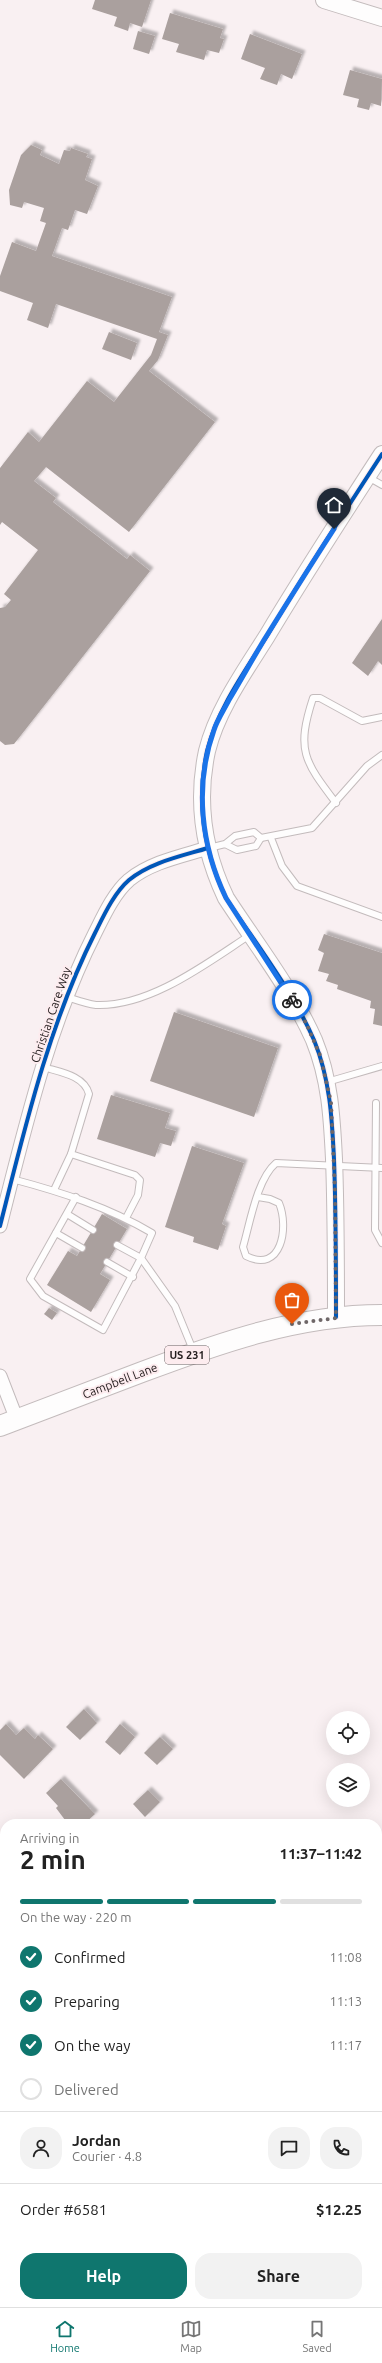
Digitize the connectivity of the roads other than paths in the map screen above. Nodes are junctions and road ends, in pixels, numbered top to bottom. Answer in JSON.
{"nodes":[{"id":1,"x":324,"y":0,"type":"edge"},
{"id":2,"x":382,"y":18,"type":"edge"},
{"id":3,"x":382,"y":454,"type":"edge"},
{"id":4,"x":367,"y":477,"type":"junction"},
{"id":5,"x":382,"y":485,"type":"edge"},
{"id":6,"x":382,"y":717,"type":"edge"},
{"id":7,"x":382,"y":755,"type":"edge"},
{"id":8,"x":336,"y":803,"type":"junction"},
{"id":9,"x":261,"y":838,"type":"junction"},
{"id":10,"x":271,"y":838,"type":"junction"},
{"id":11,"x":225,"y":844,"type":"junction"},
{"id":12,"x":208,"y":848,"type":"junction"},
{"id":13,"x":382,"y":917,"type":"edge"},
{"id":14,"x":250,"y":935,"type":"junction"},
{"id":15,"x":67,"y":997,"type":"junction"},
{"id":16,"x":382,"y":1066,"type":"edge"},
{"id":17,"x":43,"y":1067,"type":"junction"},
{"id":18,"x":327,"y":1082,"type":"junction"},
{"id":19,"x":376,"y":1103,"type":"dead end"},
{"id":20,"x":71,"y":1154,"type":"junction"},
{"id":21,"x":334,"y":1166,"type":"junction"},
{"id":22,"x":374,"y":1166,"type":"junction"},
{"id":23,"x":382,"y":1168,"type":"edge"},
{"id":24,"x":12,"y":1180,"type":"junction"},
{"id":25,"x":54,"y":1190,"type":"junction"},
{"id":26,"x":76,"y":1197,"type":"junction"},
{"id":27,"x":258,"y":1198,"type":"junction"},
{"id":28,"x":67,"y":1214,"type":"junction"},
{"id":29,"x":126,"y":1218,"type":"junction"},
{"id":30,"x":0,"y":1226,"type":"edge"},
{"id":31,"x":92,"y":1230,"type":"dead end"},
{"id":32,"x":56,"y":1233,"type":"junction"},
{"id":33,"x":382,"y":1243,"type":"edge"},
{"id":34,"x":117,"y":1245,"type":"dead end"},
{"id":35,"x":82,"y":1248,"type":"dead end"},
{"id":36,"x":141,"y":1258,"type":"junction"},
{"id":37,"x":107,"y":1262,"type":"dead end"},
{"id":38,"x":133,"y":1277,"type":"junction"},
{"id":39,"x":382,"y":1314,"type":"edge"},
{"id":40,"x":336,"y":1318,"type":"junction"},
{"id":41,"x":195,"y":1352,"type":"junction"},
{"id":42,"x":0,"y":1376,"type":"edge"},
{"id":43,"x":9,"y":1423,"type":"edge"}],
"edges":[{"from":1,"to":2,"type":"street"},
{"from":3,"to":4,"type":"street"},
{"from":4,"to":5,"type":"lane"},
{"from":4,"to":12,"type":"street"},
{"from":6,"to":8,"type":"lane"},
{"from":7,"to":8,"type":"lane"},
{"from":8,"to":10,"type":"lane"},
{"from":9,"to":10,"type":"lane"},
{"from":9,"to":11,"type":"lane"},
{"from":9,"to":11,"type":"lane"},
{"from":10,"to":13,"type":"lane"},
{"from":11,"to":12,"type":"lane"},
{"from":12,"to":14,"type":"street"},
{"from":12,"to":15,"type":"street","name":"Christian Care Way"},
{"from":14,"to":15,"type":"lane"},
{"from":14,"to":18,"type":"street"},
{"from":15,"to":17,"type":"street","name":"Christian Care Way"},
{"from":16,"to":18,"type":"lane"},
{"from":17,"to":20,"type":"lane"},
{"from":17,"to":24,"type":"street","name":"Christian Care Way"},
{"from":18,"to":21,"type":"street"},
{"from":19,"to":22,"type":"lane"},
{"from":20,"to":25,"type":"lane"},
{"from":20,"to":29,"type":"lane"},
{"from":21,"to":22,"type":"lane"},
{"from":21,"to":27,"type":"lane"},
{"from":21,"to":40,"type":"street"},
{"from":22,"to":23,"type":"lane"},
{"from":22,"to":33,"type":"lane"},
{"from":24,"to":25,"type":"lane"},
{"from":24,"to":30,"type":"street","name":"Christian Care Way"},
{"from":25,"to":26,"type":"lane"},
{"from":26,"to":28,"type":"lane"},
{"from":26,"to":29,"type":"lane"},
{"from":27,"to":27,"type":"lane"},
{"from":28,"to":31,"type":"lane"},
{"from":28,"to":32,"type":"lane"},
{"from":29,"to":36,"type":"lane"},
{"from":32,"to":35,"type":"lane"},
{"from":32,"to":38,"type":"lane"},
{"from":34,"to":36,"type":"lane"},
{"from":36,"to":38,"type":"lane"},
{"from":36,"to":41,"type":"lane"},
{"from":37,"to":38,"type":"lane"},
{"from":39,"to":40,"type":"main road","name":"Campbell Lane","number":"US 231"},
{"from":40,"to":41,"type":"main road","name":"Campbell Lane","number":"US 231"},
{"from":41,"to":43,"type":"main road","name":"Campbell Lane","number":"US 231"},
{"from":42,"to":43,"type":"street"}]}
